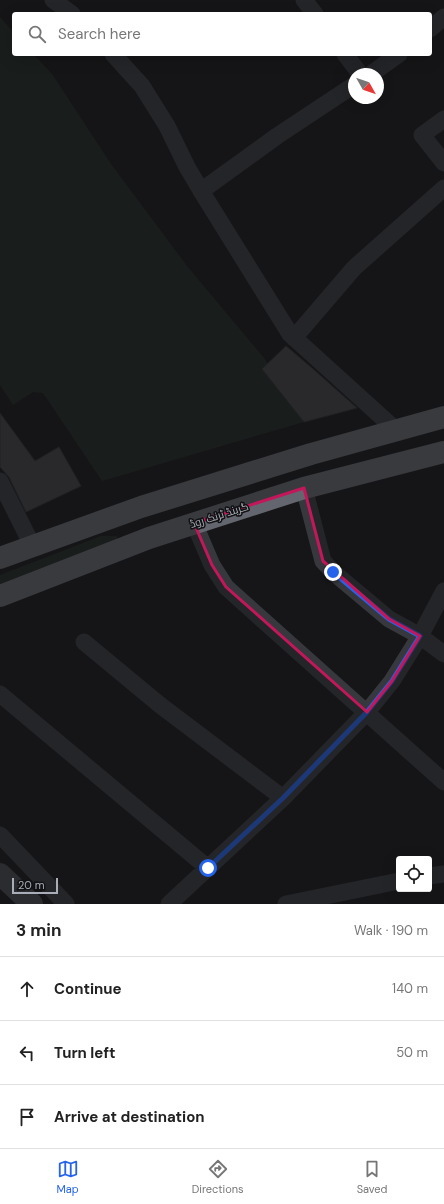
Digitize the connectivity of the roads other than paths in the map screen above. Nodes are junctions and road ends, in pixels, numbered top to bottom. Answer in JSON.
{"nodes":[{"id":1,"x":53,"y":0,"type":"edge"},
{"id":2,"x":304,"y":0,"type":"edge"},
{"id":3,"x":69,"y":12,"type":"edge"},
{"id":4,"x":313,"y":12,"type":"edge"},
{"id":5,"x":444,"y":17,"type":"edge"},
{"id":6,"x":432,"y":27,"type":"edge"},
{"id":7,"x":115,"y":56,"type":"edge"},
{"id":8,"x":346,"y":56,"type":"edge"},
{"id":9,"x":396,"y":56,"type":"edge"},
{"id":10,"x":356,"y":68,"type":"edge"},
{"id":11,"x":379,"y":68,"type":"edge"},
{"id":12,"x":348,"y":89,"type":"edge"},
{"id":13,"x":444,"y":119,"type":"edge"},
{"id":14,"x":444,"y":163,"type":"edge"},
{"id":15,"x":444,"y":188,"type":"edge"},
{"id":16,"x":201,"y":191,"type":"junction"},
{"id":17,"x":294,"y":338,"type":"junction"},
{"id":18,"x":444,"y":417,"type":"edge"},
{"id":19,"x":396,"y":430,"type":"junction"},
{"id":20,"x":444,"y":452,"type":"edge"},
{"id":21,"x":0,"y":481,"type":"edge"},
{"id":22,"x":304,"y":488,"type":"junction"},
{"id":23,"x":141,"y":507,"type":"junction"},
{"id":24,"x":194,"y":523,"type":"junction"},
{"id":25,"x":149,"y":538,"type":"junction"},
{"id":26,"x":33,"y":547,"type":"junction"},
{"id":27,"x":0,"y":558,"type":"edge"},
{"id":28,"x":444,"y":591,"type":"edge"},
{"id":29,"x":0,"y":596,"type":"edge"},
{"id":30,"x":420,"y":636,"type":"junction"},
{"id":31,"x":84,"y":642,"type":"dead end"},
{"id":32,"x":444,"y":654,"type":"edge"},
{"id":33,"x":0,"y":694,"type":"edge"},
{"id":34,"x":367,"y":712,"type":"junction"},
{"id":35,"x":444,"y":782,"type":"edge"},
{"id":36,"x":283,"y":798,"type":"junction"},
{"id":37,"x":0,"y":835,"type":"edge"},
{"id":38,"x":208,"y":868,"type":"junction"},
{"id":39,"x":0,"y":874,"type":"edge"},
{"id":40,"x":444,"y":874,"type":"edge"},
{"id":41,"x":432,"y":876,"type":"edge"},
{"id":42,"x":396,"y":882,"type":"edge"},
{"id":43,"x":32,"y":904,"type":"edge"},
{"id":44,"x":66,"y":904,"type":"edge"},
{"id":45,"x":168,"y":904,"type":"edge"},
{"id":46,"x":286,"y":904,"type":"edge"}],
"edges":[{"from":1,"to":3,"type":"street"},
{"from":2,"to":4,"type":"street"},
{"from":5,"to":6,"type":"street"},
{"from":7,"to":16,"type":"street"},
{"from":8,"to":10,"type":"street"},
{"from":9,"to":11,"type":"street"},
{"from":12,"to":16,"type":"street"},
{"from":13,"to":14,"type":"street"},
{"from":15,"to":17,"type":"street"},
{"from":16,"to":17,"type":"street"},
{"from":17,"to":19,"type":"street"},
{"from":18,"to":19,"type":"highway"},
{"from":19,"to":23,"type":"highway"},
{"from":20,"to":22,"type":"highway","name":"گرینڈ ٹرنک روڈ"},
{"from":21,"to":26,"type":"street"},
{"from":22,"to":24,"type":"highway","name":"گرینڈ ٹرنک روڈ"},
{"from":22,"to":30,"type":"street"},
{"from":23,"to":25,"type":"highway"},
{"from":23,"to":26,"type":"highway"},
{"from":24,"to":25,"type":"highway","name":"گرینڈ ٹرنک روڈ"},
{"from":24,"to":34,"type":"street"},
{"from":25,"to":29,"type":"highway","name":"گرینڈ ٹرنک روڈ"},
{"from":26,"to":27,"type":"highway"},
{"from":28,"to":30,"type":"street"},
{"from":30,"to":32,"type":"street"},
{"from":30,"to":34,"type":"street"},
{"from":31,"to":36,"type":"street"},
{"from":33,"to":38,"type":"street"},
{"from":34,"to":35,"type":"street"},
{"from":34,"to":36,"type":"street"},
{"from":36,"to":38,"type":"street"},
{"from":37,"to":44,"type":"street"},
{"from":38,"to":45,"type":"street"},
{"from":39,"to":43,"type":"main road"},
{"from":40,"to":41,"type":"street"},
{"from":42,"to":46,"type":"street"}]}
